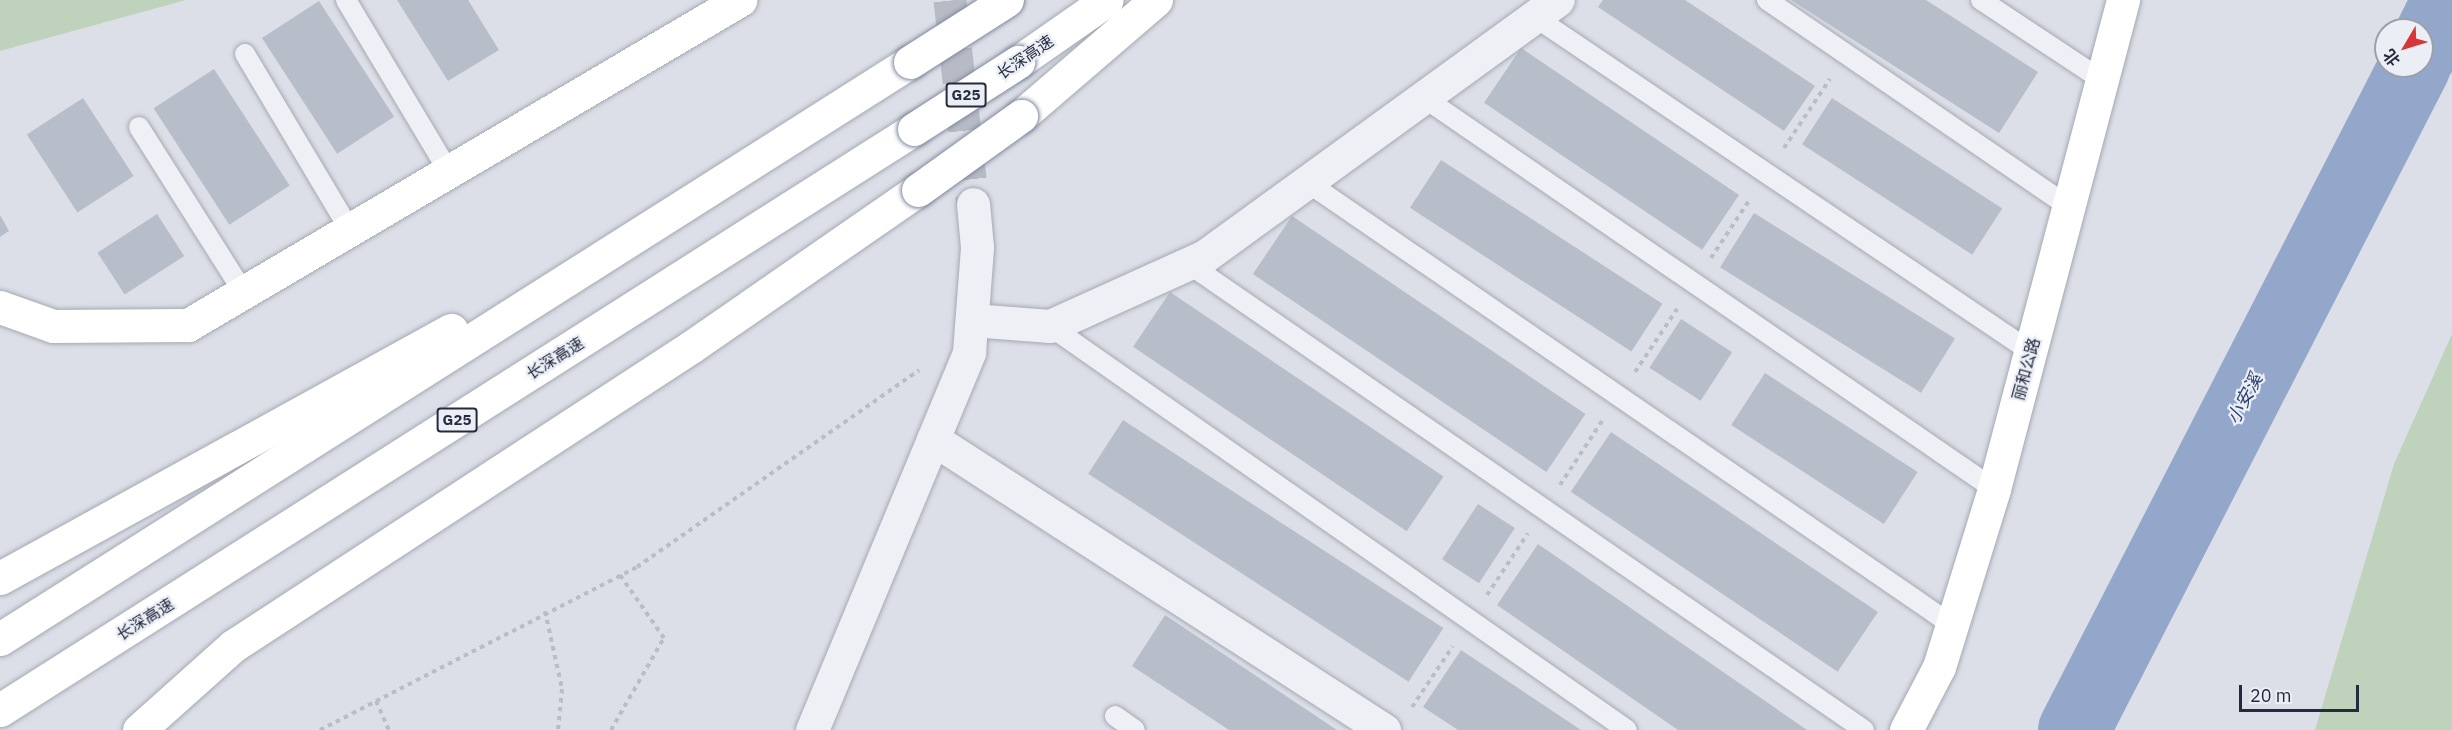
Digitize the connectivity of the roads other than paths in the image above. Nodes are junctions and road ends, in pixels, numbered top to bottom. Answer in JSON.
{"nodes":[{"id":1,"x":346,"y":0,"type":"edge"},
{"id":2,"x":740,"y":0,"type":"edge"},
{"id":3,"x":1007,"y":0,"type":"edge"},
{"id":4,"x":1107,"y":0,"type":"edge"},
{"id":5,"x":1156,"y":0,"type":"edge"},
{"id":6,"x":1767,"y":0,"type":"edge"},
{"id":7,"x":1981,"y":0,"type":"edge"},
{"id":8,"x":2123,"y":0,"type":"edge"},
{"id":9,"x":1546,"y":8,"type":"edge"},
{"id":10,"x":245,"y":54,"type":"dead end"},
{"id":11,"x":2102,"y":80,"type":"junction"},
{"id":12,"x":1423,"y":97,"type":"junction"},
{"id":13,"x":139,"y":127,"type":"dead end"},
{"id":14,"x":449,"y":172,"type":"junction"},
{"id":15,"x":736,"y":172,"type":"junction"},
{"id":16,"x":1307,"y":182,"type":"junction"},
{"id":17,"x":973,"y":204,"type":"tunnel mouth"},
{"id":18,"x":2069,"y":207,"type":"junction"},
{"id":19,"x":350,"y":230,"type":"junction"},
{"id":20,"x":1188,"y":264,"type":"junction"},
{"id":21,"x":244,"y":293,"type":"junction"},
{"id":22,"x":0,"y":307,"type":"edge"},
{"id":23,"x":972,"y":320,"type":"junction"},
{"id":24,"x":1050,"y":326,"type":"junction"},
{"id":25,"x":2030,"y":351,"type":"junction"},
{"id":26,"x":933,"y":439,"type":"junction"},
{"id":27,"x":1994,"y":489,"type":"junction"},
{"id":28,"x":0,"y":578,"type":"edge"},
{"id":29,"x":1952,"y":625,"type":"junction"},
{"id":30,"x":0,"y":639,"type":"edge"},
{"id":31,"x":0,"y":710,"type":"edge"},
{"id":32,"x":1115,"y":716,"type":"dead end"},
{"id":33,"x":139,"y":730,"type":"edge"},
{"id":34,"x":812,"y":730,"type":"edge"},
{"id":35,"x":1135,"y":730,"type":"edge"},
{"id":36,"x":1384,"y":730,"type":"edge"},
{"id":37,"x":1627,"y":730,"type":"edge"},
{"id":38,"x":1864,"y":730,"type":"edge"},
{"id":39,"x":1906,"y":730,"type":"edge"}],
"edges":[{"from":1,"to":14,"type":"lane"},
{"from":2,"to":14,"type":"main road"},
{"from":3,"to":15,"type":"main road","bridge":true},
{"from":4,"to":31,"type":"main road","name":"长深高速","number":"G25","bridge":true},
{"from":5,"to":33,"type":"main road","bridge":true},
{"from":6,"to":18,"type":"lane"},
{"from":7,"to":11,"type":"lane"},
{"from":8,"to":11,"type":"main road","name":"丽和公路"},
{"from":9,"to":12,"type":"street"},
{"from":9,"to":25,"type":"lane"},
{"from":10,"to":19,"type":"lane"},
{"from":11,"to":18,"type":"main road","name":"丽和公路"},
{"from":12,"to":16,"type":"street"},
{"from":12,"to":27,"type":"lane"},
{"from":13,"to":21,"type":"lane"},
{"from":14,"to":19,"type":"main road"},
{"from":15,"to":28,"type":"main road"},
{"from":15,"to":30,"type":"main road"},
{"from":16,"to":20,"type":"street"},
{"from":16,"to":29,"type":"lane"},
{"from":17,"to":23,"type":"street"},
{"from":18,"to":25,"type":"main road","name":"丽和公路"},
{"from":19,"to":21,"type":"main road"},
{"from":20,"to":24,"type":"street"},
{"from":20,"to":38,"type":"lane"},
{"from":21,"to":22,"type":"main road"},
{"from":23,"to":24,"type":"street"},
{"from":23,"to":26,"type":"street"},
{"from":24,"to":37,"type":"lane"},
{"from":25,"to":27,"type":"main road","name":"丽和公路"},
{"from":26,"to":34,"type":"street"},
{"from":26,"to":36,"type":"street"},
{"from":27,"to":29,"type":"main road","name":"丽和公路"},
{"from":29,"to":39,"type":"main road","name":"丽和公路"},
{"from":32,"to":35,"type":"lane"}]}
